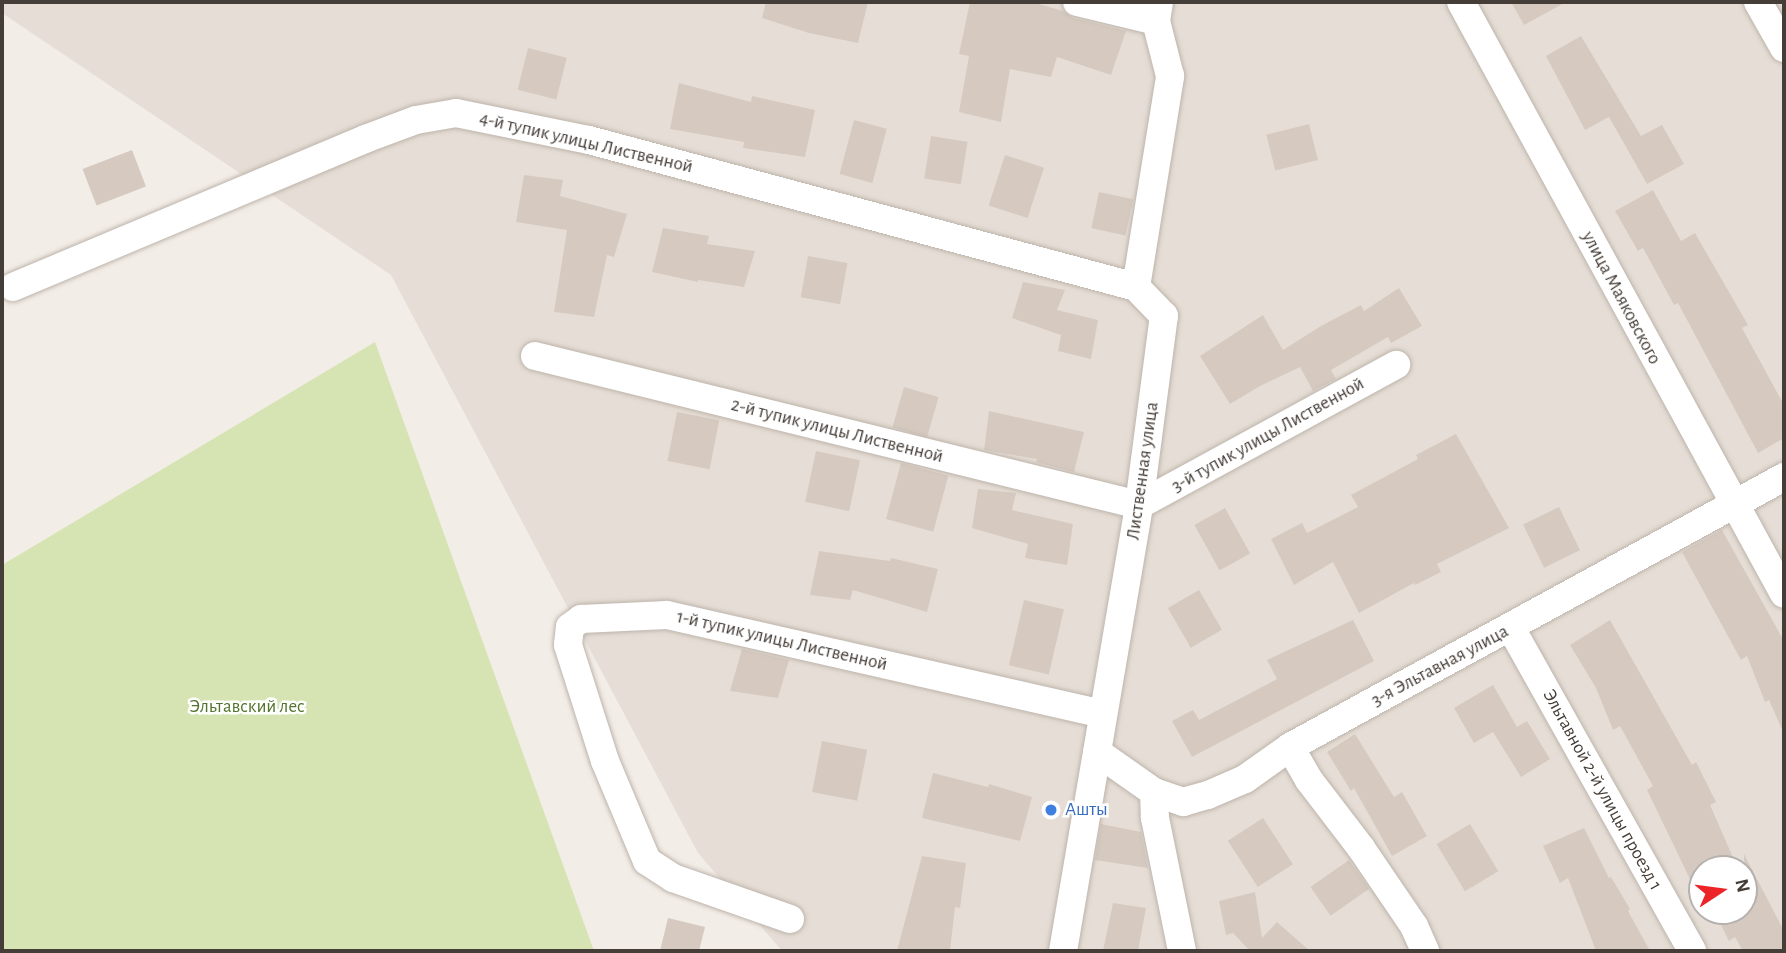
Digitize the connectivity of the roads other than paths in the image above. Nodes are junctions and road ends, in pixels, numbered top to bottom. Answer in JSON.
{"nodes":[{"id":1,"x":1077,"y":2,"type":"edge"},
{"id":2,"x":1461,"y":2,"type":"edge"},
{"id":3,"x":1758,"y":2,"type":"edge"},
{"id":4,"x":1157,"y":11,"type":"edge"},
{"id":5,"x":1784,"y":48,"type":"edge"},
{"id":6,"x":1136,"y":286,"type":"junction"},
{"id":7,"x":13,"y":287,"type":"dead end"},
{"id":8,"x":535,"y":356,"type":"dead end"},
{"id":9,"x":1396,"y":365,"type":"dead end"},
{"id":10,"x":1784,"y":477,"type":"edge"},
{"id":11,"x":1139,"y":505,"type":"junction"},
{"id":12,"x":1734,"y":507,"type":"junction"},
{"id":13,"x":1784,"y":594,"type":"edge"},
{"id":14,"x":1511,"y":628,"type":"junction"},
{"id":15,"x":1102,"y":714,"type":"junction"},
{"id":16,"x":1290,"y":747,"type":"junction"},
{"id":17,"x":1097,"y":752,"type":"junction"},
{"id":18,"x":1154,"y":792,"type":"junction"},
{"id":19,"x":790,"y":919,"type":"dead end"},
{"id":20,"x":1063,"y":951,"type":"edge"},
{"id":21,"x":1182,"y":951,"type":"edge"},
{"id":22,"x":1425,"y":951,"type":"edge"},
{"id":23,"x":1692,"y":951,"type":"edge"}],
"edges":[{"from":1,"to":4,"type":"street"},
{"from":2,"to":12,"type":"street","name":"улица Маяковского"},
{"from":3,"to":5,"type":"street"},
{"from":4,"to":6,"type":"street"},
{"from":6,"to":7,"type":"street","name":"4-й тупик улицы Лиственной"},
{"from":6,"to":11,"type":"street","name":"Лиственная улица"},
{"from":8,"to":11,"type":"street","name":"2-й тупик улицы Лиственной"},
{"from":9,"to":11,"type":"street","name":"3-й тупик улицы Лиственной"},
{"from":10,"to":12,"type":"street","name":"3-я Эльтавная улица"},
{"from":11,"to":15,"type":"street","name":"Лиственная улица"},
{"from":12,"to":13,"type":"street","name":"улица Маяковского"},
{"from":12,"to":14,"type":"street","name":"3-я Эльтавная улица"},
{"from":14,"to":16,"type":"street","name":"3-я Эльтавная улица"},
{"from":14,"to":23,"type":"street","name":"Эльтавной 2-й улицы проезд 1"},
{"from":15,"to":17,"type":"street","name":"Лиственная улица"},
{"from":15,"to":19,"type":"street","name":"1-й тупик улицы Лиственной"},
{"from":16,"to":18,"type":"street","name":"3-я Эльтавная улица"},
{"from":16,"to":22,"type":"street"},
{"from":17,"to":18,"type":"street","name":"3-я Эльтавная улица"},
{"from":17,"to":20,"type":"street","name":"Лиственная улица"},
{"from":18,"to":21,"type":"street"}]}
